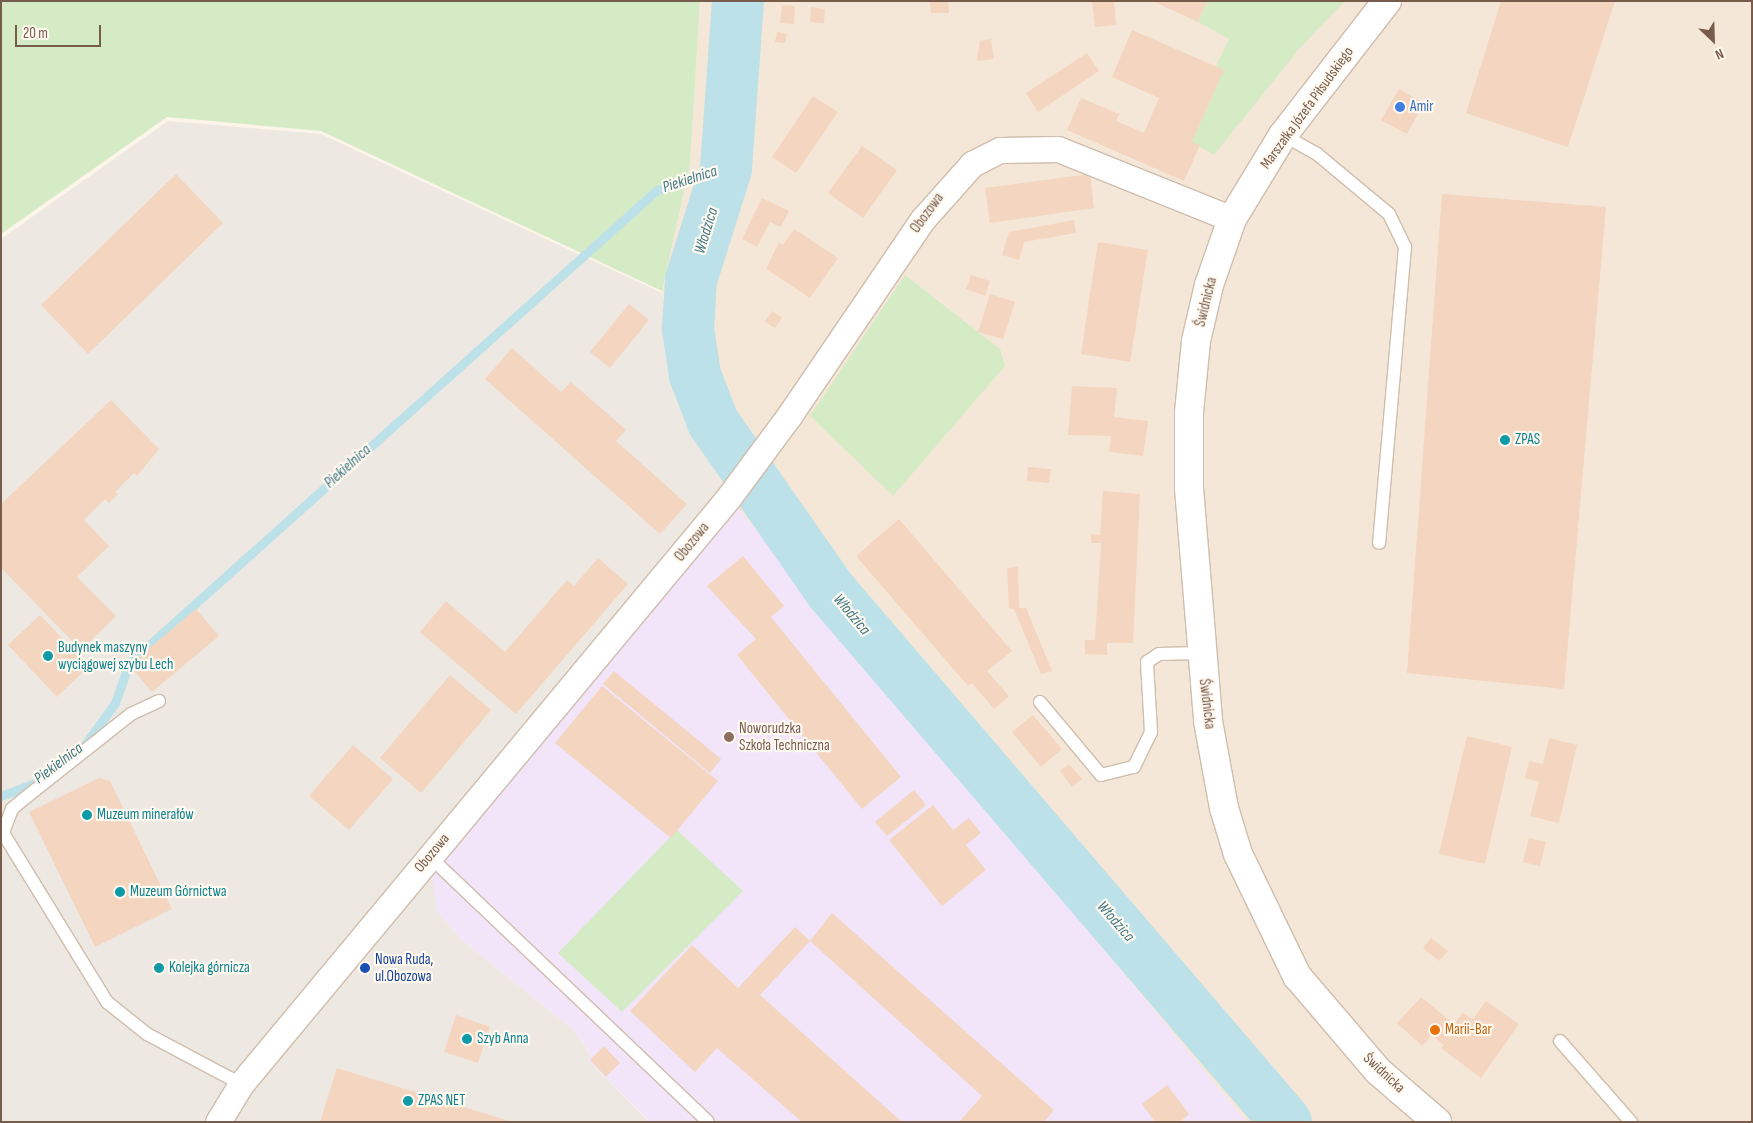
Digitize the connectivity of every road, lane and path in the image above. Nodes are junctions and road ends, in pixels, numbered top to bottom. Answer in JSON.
{"nodes":[{"id":1,"x":1387,"y":1,"type":"edge"},
{"id":2,"x":1284,"y":135,"type":"junction"},
{"id":3,"x":1232,"y":219,"type":"junction"},
{"id":4,"x":1380,"y":543,"type":"dead end"},
{"id":5,"x":1201,"y":654,"type":"junction"},
{"id":6,"x":160,"y":701,"type":"dead end"},
{"id":7,"x":1040,"y":702,"type":"dead end"},
{"id":8,"x":429,"y":856,"type":"junction"},
{"id":9,"x":1560,"y":1042,"type":"dead end"},
{"id":10,"x":241,"y":1084,"type":"junction"},
{"id":11,"x":1423,"y":1117,"type":"edge"},
{"id":12,"x":218,"y":1122,"type":"edge"},
{"id":13,"x":708,"y":1122,"type":"edge"},
{"id":14,"x":1630,"y":1122,"type":"edge"}],
"edges":[{"from":1,"to":2,"type":"street","name":"Marszałka Józefa Piłsudskiego"},
{"from":2,"to":3,"type":"street","name":"Marszałka Józefa Piłsudskiego"},
{"from":2,"to":4,"type":"lane"},
{"from":3,"to":5,"type":"street","name":"Świdnicka"},
{"from":3,"to":8,"type":"street","name":"Obozowa"},
{"from":5,"to":7,"type":"lane"},
{"from":5,"to":11,"type":"street","name":"Świdnicka"},
{"from":6,"to":10,"type":"lane"},
{"from":8,"to":10,"type":"street","name":"Obozowa"},
{"from":8,"to":13,"type":"lane"},
{"from":9,"to":14,"type":"lane"},
{"from":10,"to":12,"type":"street","name":"Obozowa"}]}
